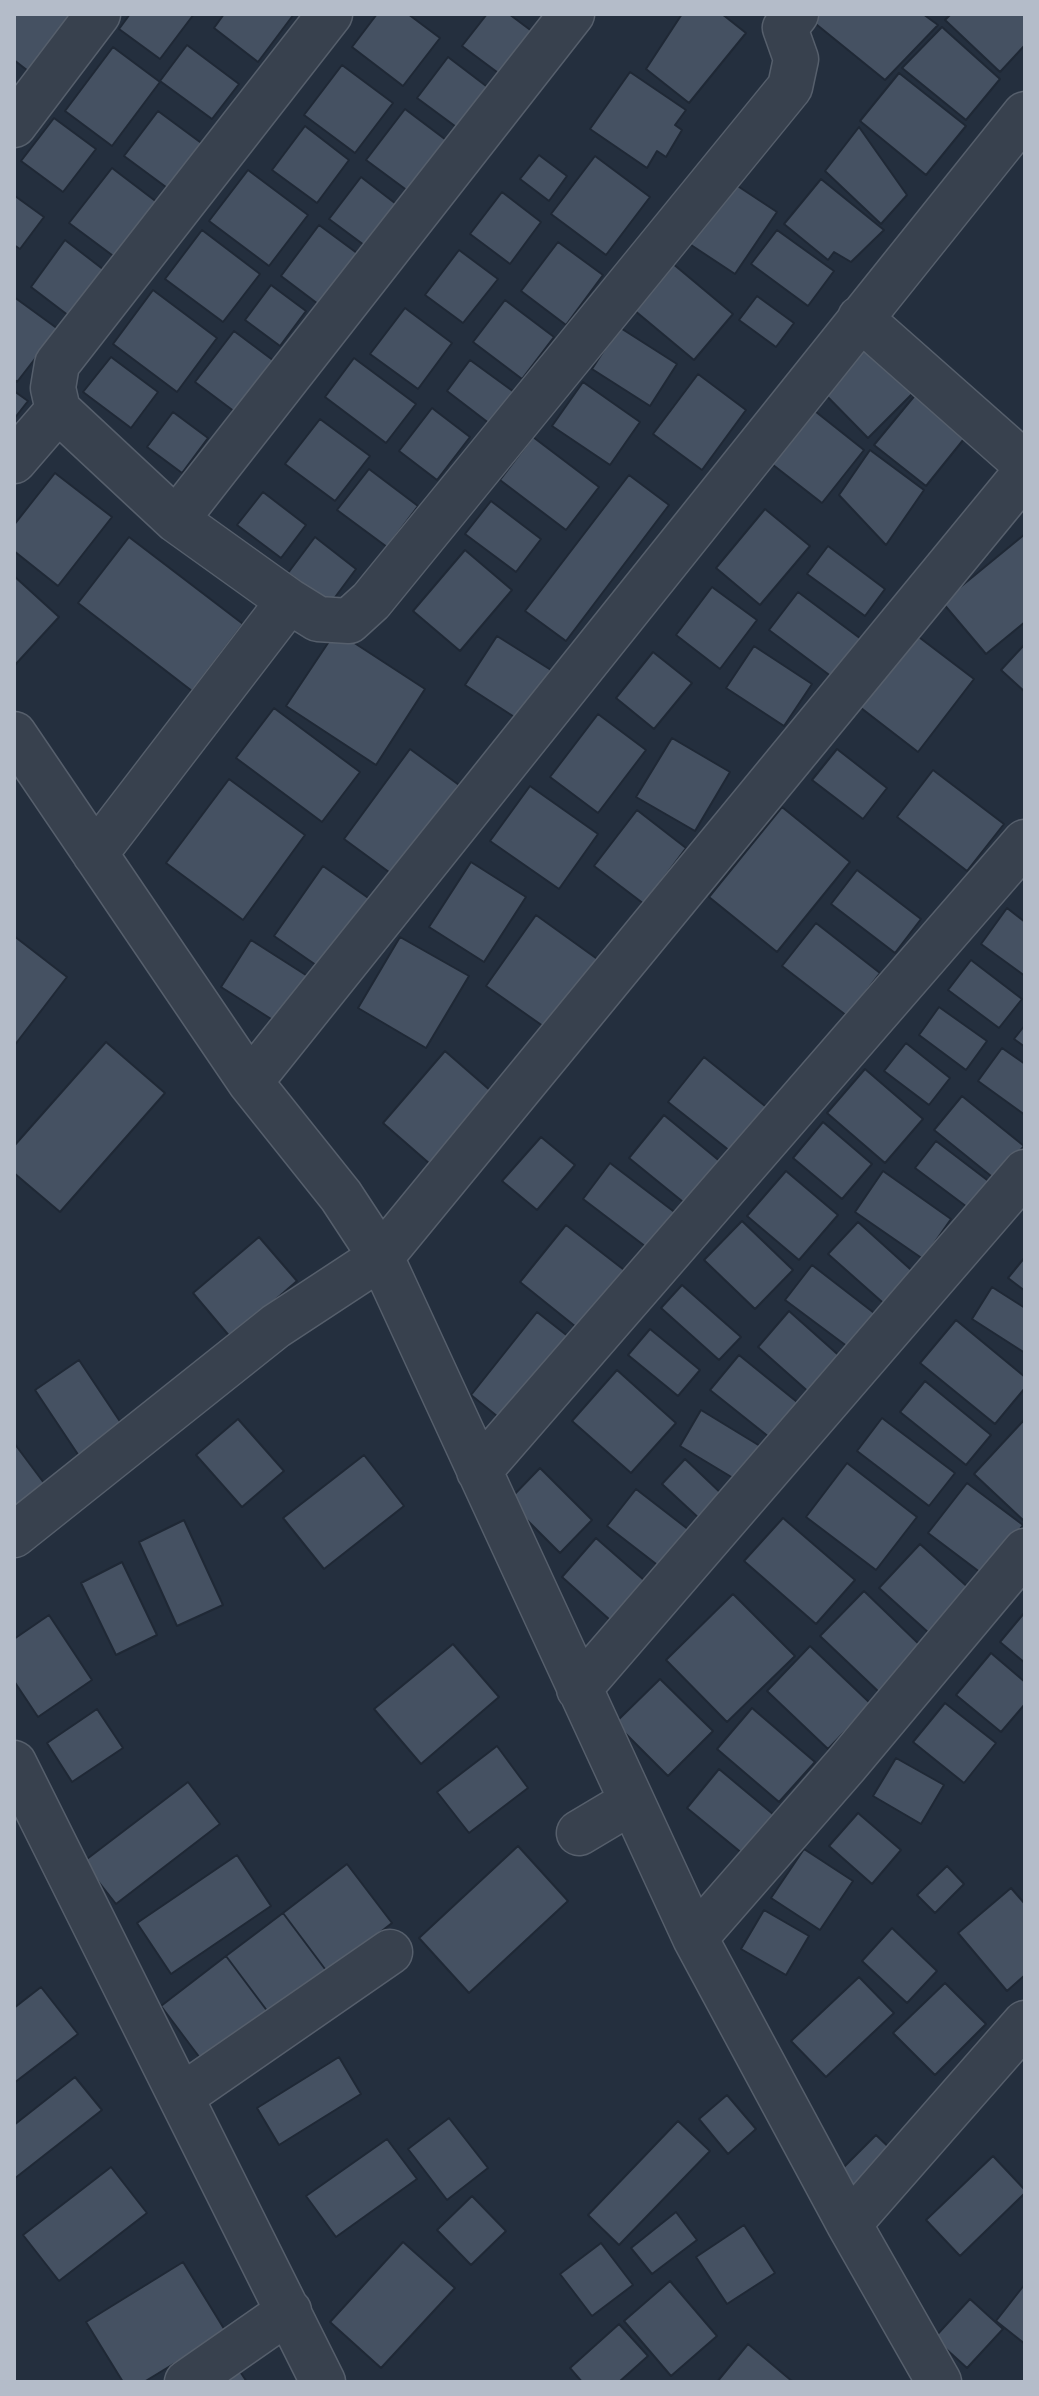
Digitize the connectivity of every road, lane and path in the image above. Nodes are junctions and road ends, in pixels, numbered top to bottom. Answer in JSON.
{"nodes":[{"id":1,"x":98,"y":14,"type":"edge"},
{"id":2,"x":330,"y":14,"type":"edge"},
{"id":3,"x":572,"y":14,"type":"edge"},
{"id":4,"x":782,"y":19,"type":"edge"},
{"id":5,"x":1025,"y":114,"type":"edge"},
{"id":6,"x":14,"y":125,"type":"edge"},
{"id":7,"x":860,"y":318,"type":"junction"},
{"id":8,"x":58,"y":410,"type":"junction"},
{"id":9,"x":14,"y":461,"type":"edge"},
{"id":10,"x":1025,"y":464,"type":"edge"},
{"id":11,"x":1025,"y":473,"type":"edge"},
{"id":12,"x":176,"y":520,"type":"junction"},
{"id":13,"x":289,"y":601,"type":"junction"},
{"id":14,"x":14,"y":734,"type":"edge"},
{"id":15,"x":1025,"y":842,"type":"edge"},
{"id":16,"x":95,"y":854,"type":"junction"},
{"id":17,"x":250,"y":1082,"type":"junction"},
{"id":18,"x":1025,"y":1172,"type":"edge"},
{"id":19,"x":381,"y":1257,"type":"junction"},
{"id":20,"x":479,"y":1471,"type":"junction"},
{"id":21,"x":14,"y":1535,"type":"edge"},
{"id":22,"x":1025,"y":1551,"type":"edge"},
{"id":23,"x":579,"y":1689,"type":"junction"},
{"id":24,"x":14,"y":1763,"type":"edge"},
{"id":25,"x":631,"y":1802,"type":"junction"},
{"id":26,"x":579,"y":1833,"type":"dead end"},
{"id":27,"x":695,"y":1938,"type":"junction"},
{"id":28,"x":390,"y":1952,"type":"dead end"},
{"id":29,"x":1025,"y":2023,"type":"edge"},
{"id":30,"x":182,"y":2096,"type":"junction"},
{"id":31,"x":849,"y":2224,"type":"junction"},
{"id":32,"x":289,"y":2311,"type":"junction"},
{"id":33,"x":187,"y":2382,"type":"edge"},
{"id":34,"x":323,"y":2382,"type":"edge"},
{"id":35,"x":939,"y":2382,"type":"edge"}],
"edges":[{"from":1,"to":6,"type":"street"},
{"from":2,"to":8,"type":"street"},
{"from":3,"to":12,"type":"street"},
{"from":4,"to":13,"type":"street"},
{"from":5,"to":7,"type":"street"},
{"from":7,"to":10,"type":"street"},
{"from":7,"to":17,"type":"street"},
{"from":8,"to":9,"type":"street"},
{"from":8,"to":12,"type":"street"},
{"from":11,"to":19,"type":"street"},
{"from":12,"to":13,"type":"street"},
{"from":13,"to":16,"type":"street"},
{"from":14,"to":16,"type":"street"},
{"from":15,"to":20,"type":"street"},
{"from":16,"to":17,"type":"street"},
{"from":17,"to":19,"type":"street"},
{"from":18,"to":23,"type":"street"},
{"from":19,"to":20,"type":"street"},
{"from":19,"to":21,"type":"street"},
{"from":20,"to":23,"type":"street"},
{"from":22,"to":27,"type":"street"},
{"from":23,"to":25,"type":"street"},
{"from":24,"to":30,"type":"street"},
{"from":25,"to":26,"type":"street"},
{"from":25,"to":27,"type":"street"},
{"from":27,"to":31,"type":"street"},
{"from":28,"to":30,"type":"street"},
{"from":29,"to":31,"type":"street"},
{"from":30,"to":32,"type":"street"},
{"from":31,"to":35,"type":"street"},
{"from":32,"to":33,"type":"street"},
{"from":32,"to":34,"type":"street"}]}
